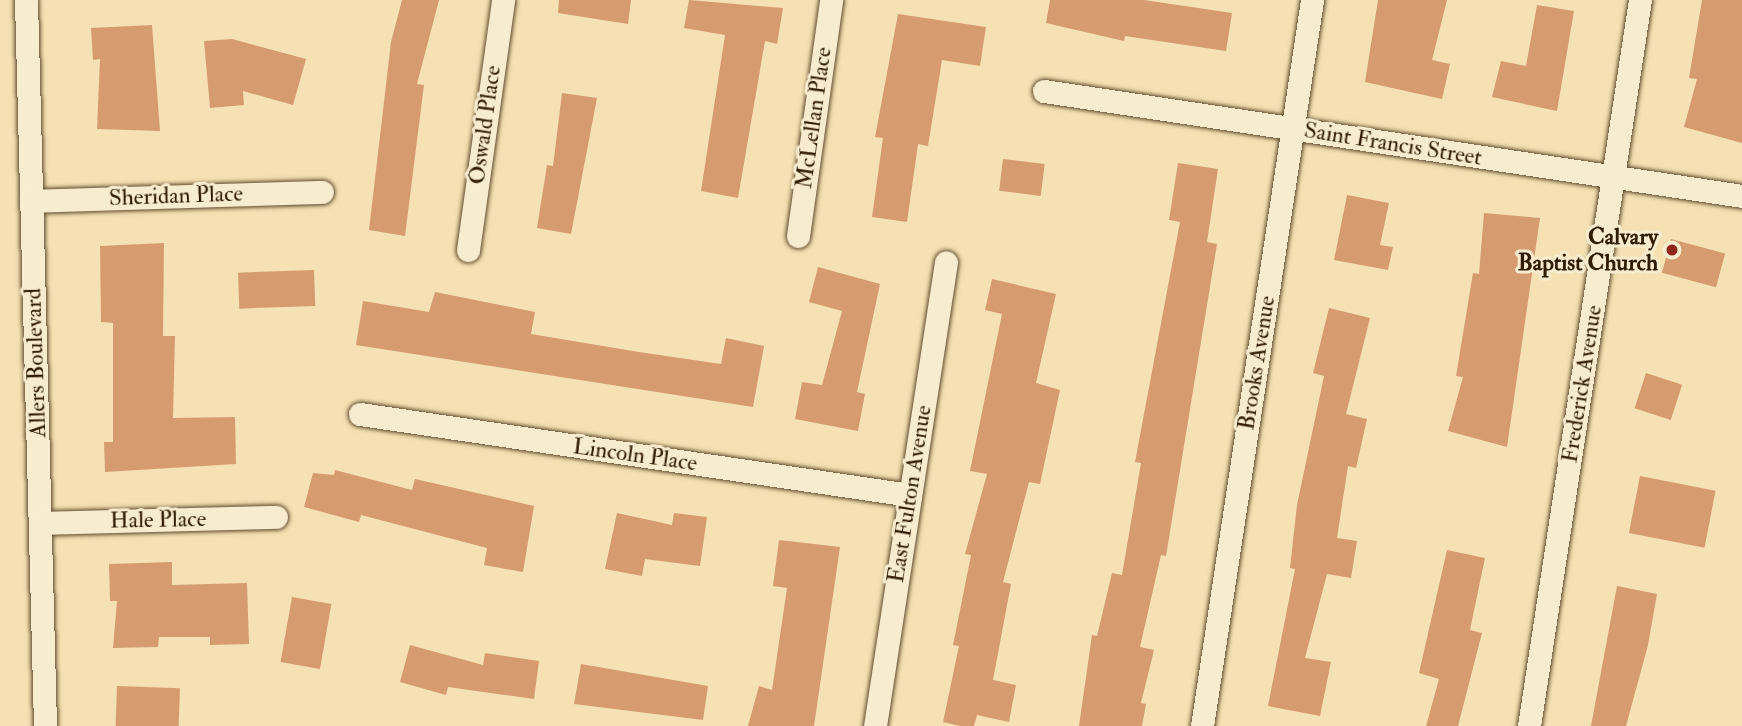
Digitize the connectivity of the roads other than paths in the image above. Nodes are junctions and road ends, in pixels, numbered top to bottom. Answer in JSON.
{"nodes":[{"id":1,"x":26,"y":0,"type":"edge"},
{"id":2,"x":503,"y":0,"type":"edge"},
{"id":3,"x":831,"y":0,"type":"edge"},
{"id":4,"x":1312,"y":0,"type":"edge"},
{"id":5,"x":1640,"y":0,"type":"edge"},
{"id":6,"x":1044,"y":91,"type":"dead end"},
{"id":7,"x":1292,"y":129,"type":"junction"},
{"id":8,"x":1613,"y":177,"type":"junction"},
{"id":9,"x":322,"y":192,"type":"dead end"},
{"id":10,"x":1742,"y":196,"type":"edge"},
{"id":11,"x":31,"y":201,"type":"junction"},
{"id":12,"x":798,"y":236,"type":"dead end"},
{"id":13,"x":468,"y":250,"type":"dead end"},
{"id":14,"x":946,"y":262,"type":"dead end"},
{"id":15,"x":360,"y":414,"type":"dead end"},
{"id":16,"x":910,"y":495,"type":"junction"},
{"id":17,"x":276,"y":517,"type":"dead end"},
{"id":18,"x":40,"y":523,"type":"junction"},
{"id":19,"x":45,"y":726,"type":"edge"},
{"id":20,"x":875,"y":726,"type":"edge"},
{"id":21,"x":1202,"y":726,"type":"edge"},
{"id":22,"x":1530,"y":726,"type":"edge"}],
"edges":[{"from":1,"to":11,"type":"street","name":"Allers Boulevard"},
{"from":2,"to":13,"type":"street","name":"Oswald Place"},
{"from":3,"to":12,"type":"street","name":"McLellan Place"},
{"from":4,"to":7,"type":"street","name":"Brooks Avenue"},
{"from":5,"to":8,"type":"street","name":"Frederick Avenue"},
{"from":6,"to":7,"type":"street","name":"Saint Francis Street"},
{"from":7,"to":8,"type":"street","name":"Saint Francis Street"},
{"from":7,"to":21,"type":"street","name":"Brooks Avenue"},
{"from":8,"to":10,"type":"street","name":"Saint Francis Street"},
{"from":8,"to":22,"type":"street","name":"Frederick Avenue"},
{"from":9,"to":11,"type":"street","name":"Sheridan Place"},
{"from":11,"to":18,"type":"street","name":"Allers Boulevard"},
{"from":14,"to":16,"type":"street","name":"East Fulton Avenue"},
{"from":15,"to":16,"type":"street","name":"Lincoln Place"},
{"from":16,"to":20,"type":"street","name":"East Fulton Avenue"},
{"from":17,"to":18,"type":"street","name":"Hale Place"},
{"from":18,"to":19,"type":"street","name":"Allers Boulevard"}]}
